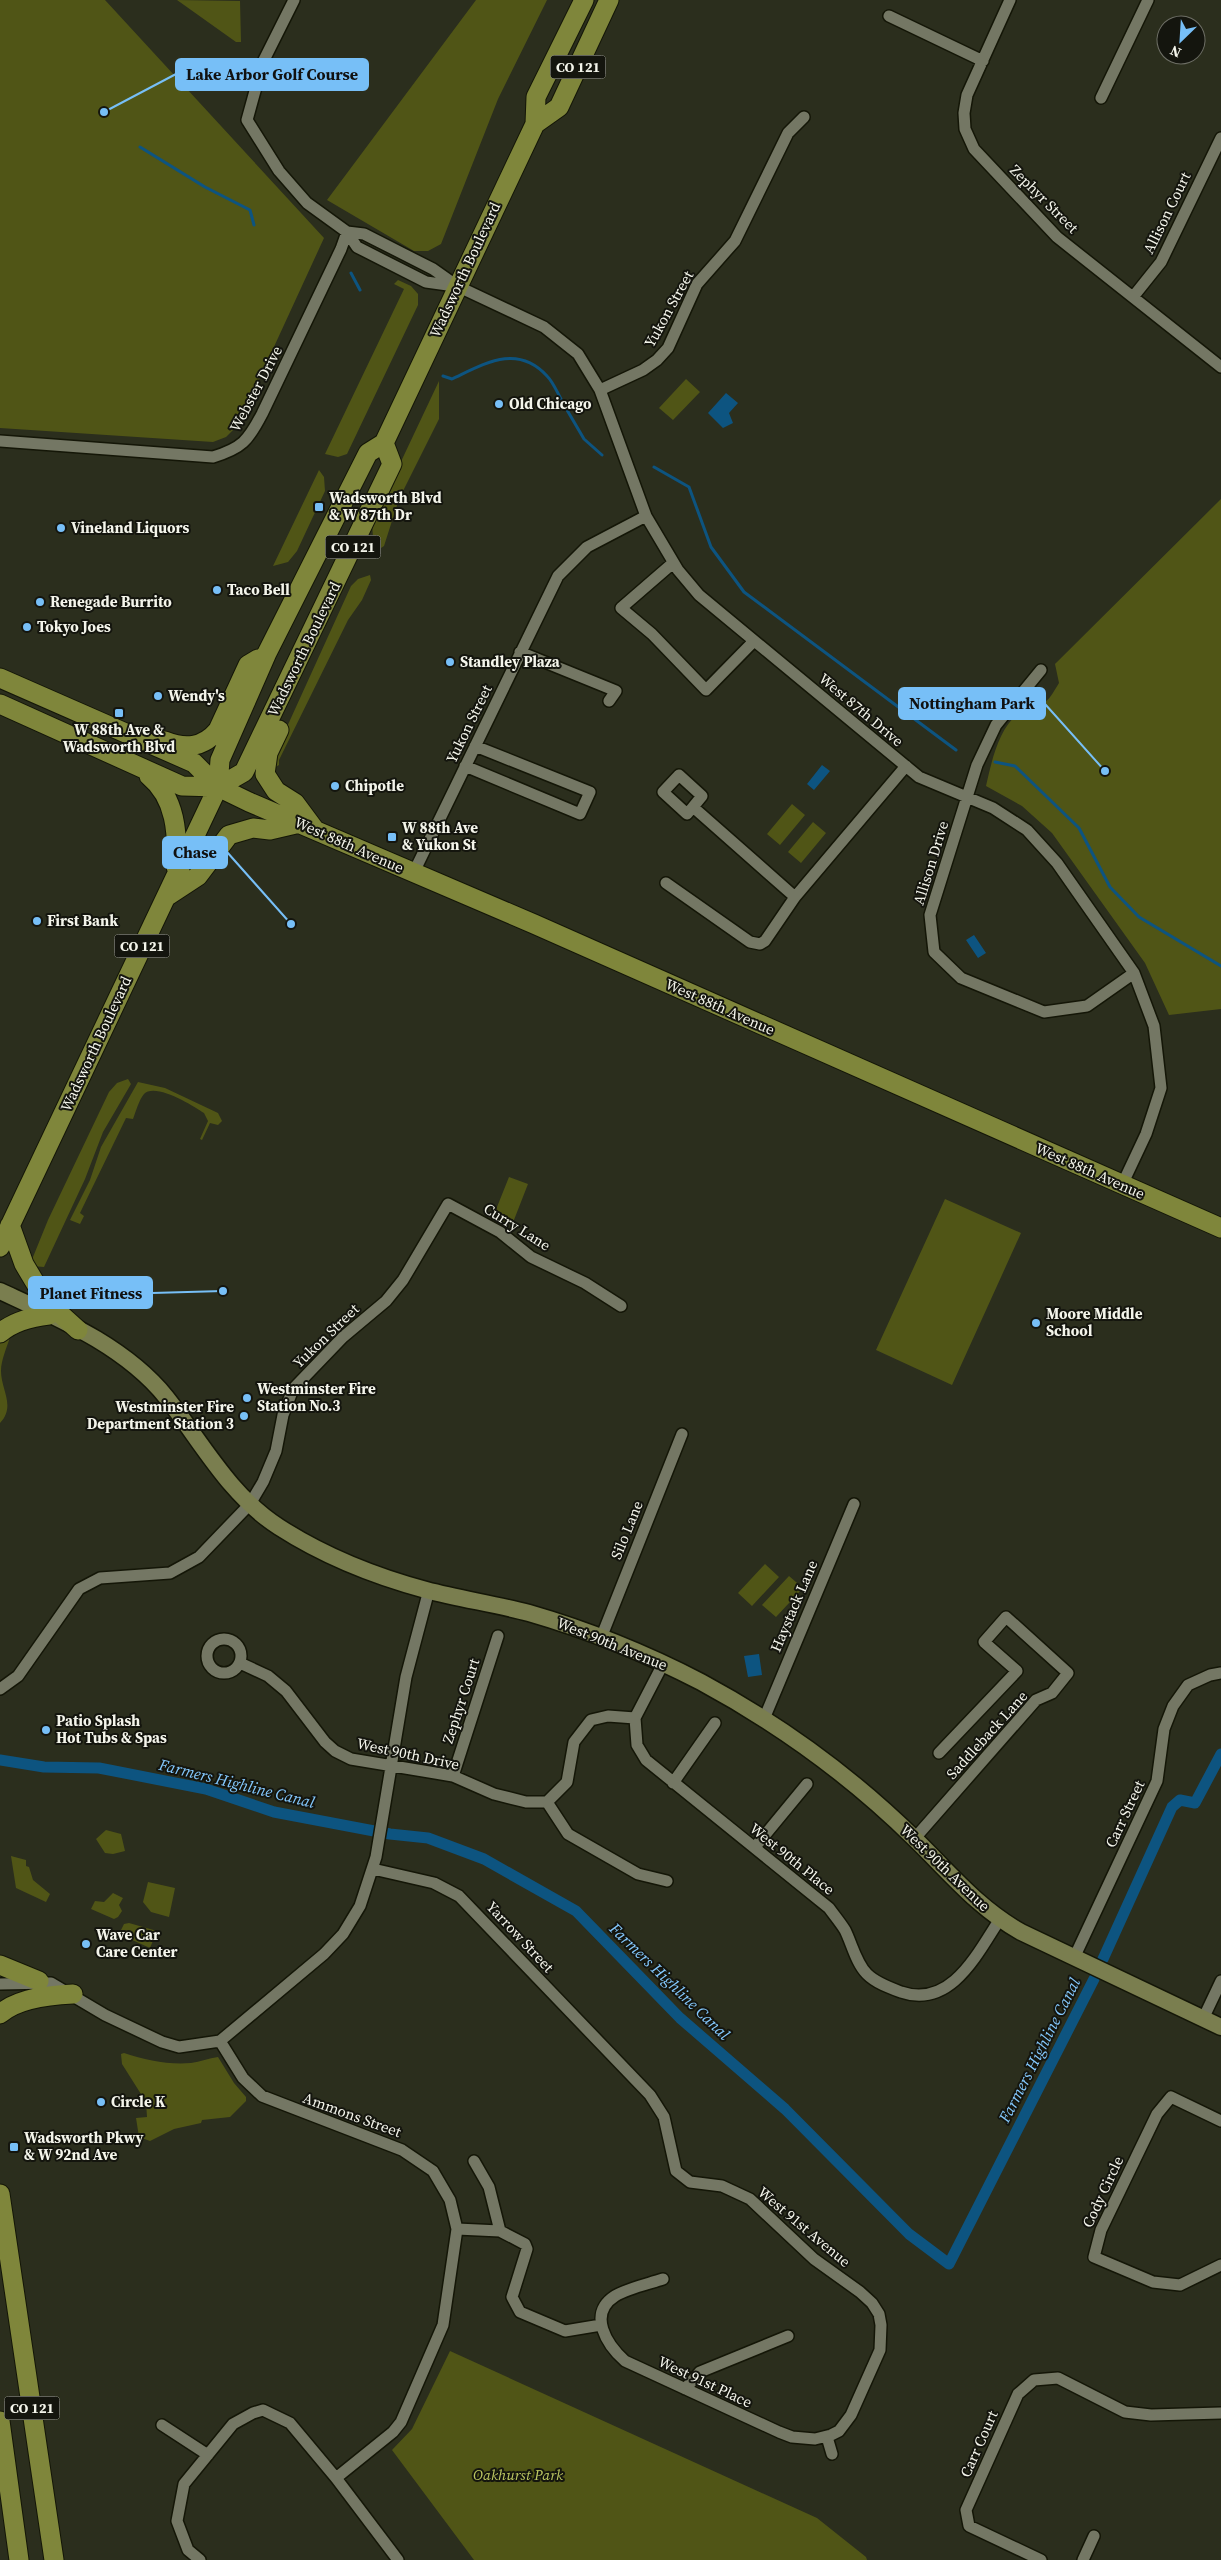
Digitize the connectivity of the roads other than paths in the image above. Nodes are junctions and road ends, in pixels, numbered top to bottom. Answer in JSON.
{"nodes":[{"id":1,"x":294,"y":0,"type":"edge"},
{"id":2,"x":584,"y":0,"type":"edge"},
{"id":3,"x":609,"y":0,"type":"edge"},
{"id":4,"x":1010,"y":0,"type":"edge"},
{"id":5,"x":1148,"y":0,"type":"edge"},
{"id":6,"x":889,"y":16,"type":"dead end"},
{"id":7,"x":982,"y":61,"type":"junction"},
{"id":8,"x":1101,"y":98,"type":"dead end"},
{"id":9,"x":804,"y":117,"type":"dead end"},
{"id":10,"x":535,"y":124,"type":"junction"},
{"id":11,"x":1221,"y":138,"type":"edge"},
{"id":12,"x":347,"y":232,"type":"junction"},
{"id":13,"x":457,"y":286,"type":"junction"},
{"id":14,"x":1133,"y":297,"type":"junction"},
{"id":15,"x":1221,"y":367,"type":"edge"},
{"id":16,"x":600,"y":390,"type":"junction"},
{"id":17,"x":0,"y":441,"type":"edge"},
{"id":18,"x":384,"y":443,"type":"junction"},
{"id":19,"x":646,"y":516,"type":"junction"},
{"id":20,"x":673,"y":563,"type":"junction"},
{"id":21,"x":754,"y":641,"type":"junction"},
{"id":22,"x":520,"y":652,"type":"junction"},
{"id":23,"x":267,"y":653,"type":"junction"},
{"id":24,"x":1040,"y":670,"type":"dead end"},
{"id":25,"x":0,"y":678,"type":"edge"},
{"id":26,"x":609,"y":701,"type":"dead end"},
{"id":27,"x":278,"y":703,"type":"junction"},
{"id":28,"x":0,"y":704,"type":"edge"},
{"id":29,"x":134,"y":737,"type":"junction"},
{"id":30,"x":475,"y":746,"type":"junction"},
{"id":31,"x":136,"y":765,"type":"junction"},
{"id":32,"x":464,"y":766,"type":"junction"},
{"id":33,"x":906,"y":766,"type":"junction"},
{"id":34,"x":218,"y":788,"type":"junction"},
{"id":35,"x":966,"y":796,"type":"junction"},
{"id":36,"x":693,"y":807,"type":"dead end"},
{"id":37,"x":307,"y":826,"type":"junction"},
{"id":38,"x":414,"y":874,"type":"junction"},
{"id":39,"x":176,"y":876,"type":"junction"},
{"id":40,"x":666,"y":883,"type":"dead end"},
{"id":41,"x":166,"y":897,"type":"junction"},
{"id":42,"x":795,"y":897,"type":"junction"},
{"id":43,"x":1134,"y":972,"type":"junction"},
{"id":44,"x":1122,"y":1185,"type":"junction"},
{"id":45,"x":448,"y":1204,"type":"joint"},
{"id":46,"x":5,"y":1225,"type":"edge"},
{"id":47,"x":1221,"y":1228,"type":"edge"},
{"id":48,"x":0,"y":1247,"type":"edge"},
{"id":49,"x":0,"y":1291,"type":"edge"},
{"id":50,"x":621,"y":1306,"type":"dead end"},
{"id":51,"x":49,"y":1315,"type":"junction"},
{"id":52,"x":78,"y":1330,"type":"junction"},
{"id":53,"x":0,"y":1333,"type":"edge"},
{"id":54,"x":682,"y":1434,"type":"dead end"},
{"id":55,"x":250,"y":1504,"type":"junction"},
{"id":56,"x":854,"y":1504,"type":"dead end"},
{"id":57,"x":429,"y":1590,"type":"junction"},
{"id":58,"x":498,"y":1636,"type":"dead end"},
{"id":59,"x":601,"y":1638,"type":"junction"},
{"id":60,"x":240,"y":1663,"type":"dead end"},
{"id":61,"x":663,"y":1664,"type":"junction"},
{"id":62,"x":1221,"y":1673,"type":"edge"},
{"id":63,"x":0,"y":1689,"type":"edge"},
{"id":64,"x":635,"y":1718,"type":"junction"},
{"id":65,"x":764,"y":1719,"type":"junction"},
{"id":66,"x":715,"y":1723,"type":"dead end"},
{"id":67,"x":939,"y":1753,"type":"dead end"},
{"id":68,"x":391,"y":1766,"type":"junction"},
{"id":69,"x":453,"y":1776,"type":"junction"},
{"id":70,"x":673,"y":1783,"type":"junction"},
{"id":71,"x":807,"y":1784,"type":"dead end"},
{"id":72,"x":547,"y":1802,"type":"junction"},
{"id":73,"x":915,"y":1838,"type":"junction"},
{"id":74,"x":755,"y":1846,"type":"junction"},
{"id":75,"x":373,"y":1869,"type":"junction"},
{"id":76,"x":667,"y":1881,"type":"dead end"},
{"id":77,"x":1000,"y":1919,"type":"junction"},
{"id":78,"x":1074,"y":1958,"type":"junction"},
{"id":79,"x":0,"y":1965,"type":"edge"},
{"id":80,"x":39,"y":1981,"type":"junction"},
{"id":81,"x":1221,"y":1981,"type":"edge"},
{"id":82,"x":0,"y":1984,"type":"edge"},
{"id":83,"x":73,"y":1994,"type":"junction"},
{"id":84,"x":0,"y":2014,"type":"edge"},
{"id":85,"x":1203,"y":2019,"type":"junction"},
{"id":86,"x":1221,"y":2027,"type":"edge"},
{"id":87,"x":220,"y":2041,"type":"junction"},
{"id":88,"x":621,"y":2065,"type":"joint"},
{"id":89,"x":1221,"y":2121,"type":"edge"},
{"id":90,"x":474,"y":2161,"type":"dead end"},
{"id":91,"x":0,"y":2194,"type":"edge"},
{"id":92,"x":457,"y":2229,"type":"junction"},
{"id":93,"x":500,"y":2231,"type":"junction"},
{"id":94,"x":1221,"y":2265,"type":"edge"},
{"id":95,"x":663,"y":2279,"type":"dead end"},
{"id":96,"x":601,"y":2325,"type":"junction"},
{"id":97,"x":788,"y":2336,"type":"dead end"},
{"id":98,"x":686,"y":2389,"type":"junction"},
{"id":99,"x":1221,"y":2413,"type":"edge"},
{"id":100,"x":0,"y":2421,"type":"edge"},
{"id":101,"x":162,"y":2425,"type":"dead end"},
{"id":102,"x":821,"y":2438,"type":"junction"},
{"id":103,"x":832,"y":2454,"type":"dead end"},
{"id":104,"x":208,"y":2455,"type":"junction"},
{"id":105,"x":336,"y":2478,"type":"junction"},
{"id":106,"x":1094,"y":2536,"type":"dead end"},
{"id":107,"x":19,"y":2560,"type":"edge"},
{"id":108,"x":54,"y":2560,"type":"edge"},
{"id":109,"x":200,"y":2560,"type":"edge"},
{"id":110,"x":398,"y":2560,"type":"edge"},
{"id":111,"x":1041,"y":2560,"type":"edge"},
{"id":112,"x":1083,"y":2560,"type":"edge"}],
"edges":[{"from":1,"to":12,"type":"street"},
{"from":2,"to":10,"type":"main road","name":"Wadsworth Boulevard","number":"CO 121"},
{"from":3,"to":10,"type":"main road","name":"Wadsworth Boulevard","number":"CO 121"},
{"from":4,"to":7,"type":"street","name":"Zephyr Street"},
{"from":5,"to":8,"type":"street"},
{"from":6,"to":7,"type":"street"},
{"from":7,"to":14,"type":"street","name":"Zephyr Street"},
{"from":9,"to":16,"type":"street","name":"Yukon Street"},
{"from":10,"to":13,"type":"main road","name":"Wadsworth Boulevard","number":"CO 121"},
{"from":11,"to":14,"type":"street","name":"Allison Court"},
{"from":12,"to":13,"type":"street","name":"West 87th Drive"},
{"from":12,"to":17,"type":"street","name":"Webster Drive"},
{"from":13,"to":16,"type":"street","name":"West 87th Drive"},
{"from":13,"to":18,"type":"main road","name":"Wadsworth Boulevard","number":"CO 121"},
{"from":14,"to":15,"type":"street","name":"Zephyr Street"},
{"from":16,"to":19,"type":"street","name":"West 87th Drive"},
{"from":18,"to":23,"type":"main road","name":"Wadsworth Boulevard","number":"CO 121"},
{"from":18,"to":27,"type":"main road","name":"Wadsworth Boulevard","number":"CO 121"},
{"from":19,"to":20,"type":"street","name":"West 87th Drive"},
{"from":19,"to":22,"type":"street","name":"Yukon Street"},
{"from":20,"to":21,"type":"street","name":"West 87th Drive"},
{"from":20,"to":21,"type":"street"},
{"from":21,"to":33,"type":"street","name":"West 87th Drive"},
{"from":22,"to":26,"type":"street"},
{"from":22,"to":30,"type":"street","name":"Yukon Street"},
{"from":23,"to":29,"type":"main road"},
{"from":23,"to":34,"type":"main road","name":"Wadsworth Boulevard","number":"CO 121"},
{"from":24,"to":35,"type":"street","name":"Allison Drive"},
{"from":25,"to":29,"type":"main road","name":"West 88th Avenue"},
{"from":27,"to":34,"type":"main road","name":"Wadsworth Boulevard","number":"CO 121"},
{"from":27,"to":37,"type":"main road"},
{"from":28,"to":31,"type":"main road","name":"West 88th Avenue"},
{"from":29,"to":34,"type":"main road","name":"West 88th Avenue"},
{"from":30,"to":32,"type":"street","name":"Yukon Street"},
{"from":30,"to":32,"type":"street"},
{"from":31,"to":34,"type":"main road","name":"West 88th Avenue"},
{"from":31,"to":39,"type":"main road"},
{"from":32,"to":38,"type":"street","name":"Yukon Street"},
{"from":33,"to":35,"type":"street","name":"West 87th Drive"},
{"from":33,"to":42,"type":"street"},
{"from":34,"to":37,"type":"main road","name":"West 88th Avenue"},
{"from":34,"to":39,"type":"main road","name":"Wadsworth Boulevard","number":"CO 121"},
{"from":35,"to":43,"type":"street","name":"West 87th Drive"},
{"from":35,"to":43,"type":"street","name":"Allison Drive"},
{"from":36,"to":42,"type":"street"},
{"from":37,"to":38,"type":"main road","name":"West 88th Avenue"},
{"from":37,"to":41,"type":"main road"},
{"from":38,"to":44,"type":"main road","name":"West 88th Avenue"},
{"from":39,"to":41,"type":"main road","name":"Wadsworth Boulevard","number":"CO 121"},
{"from":40,"to":42,"type":"street"},
{"from":41,"to":46,"type":"main road","name":"Wadsworth Boulevard","number":"CO 121"},
{"from":43,"to":44,"type":"street","name":"West 87th Drive"},
{"from":44,"to":47,"type":"main road","name":"West 88th Avenue"},
{"from":45,"to":50,"type":"street","name":"Curry Lane"},
{"from":45,"to":55,"type":"street","name":"Yukon Street"},
{"from":46,"to":48,"type":"main road","name":"Wadsworth Boulevard","number":"CO 121"},
{"from":46,"to":52,"type":"main road"},
{"from":49,"to":51,"type":"street","name":"West 90th Avenue"},
{"from":51,"to":52,"type":"street","name":"West 90th Avenue"},
{"from":51,"to":53,"type":"main road"},
{"from":52,"to":55,"type":"street","name":"West 90th Avenue"},
{"from":54,"to":59,"type":"street","name":"Silo Lane"},
{"from":55,"to":57,"type":"street","name":"West 90th Avenue"},
{"from":55,"to":63,"type":"street","name":"Yukon Street"},
{"from":56,"to":65,"type":"street","name":"Haystack Lane"},
{"from":57,"to":59,"type":"street","name":"West 90th Avenue"},
{"from":57,"to":68,"type":"street"},
{"from":58,"to":69,"type":"street","name":"Zephyr Court"},
{"from":59,"to":61,"type":"street","name":"West 90th Avenue"},
{"from":60,"to":68,"type":"street","name":"West 90th Drive"},
{"from":61,"to":64,"type":"street"},
{"from":61,"to":65,"type":"street","name":"West 90th Avenue"},
{"from":62,"to":78,"type":"street","name":"Carr Street"},
{"from":64,"to":70,"type":"street","name":"West 90th Place"},
{"from":64,"to":72,"type":"street"},
{"from":65,"to":73,"type":"street","name":"West 90th Avenue"},
{"from":66,"to":70,"type":"street"},
{"from":67,"to":73,"type":"street","name":"Saddleback Lane"},
{"from":68,"to":69,"type":"street","name":"West 90th Drive"},
{"from":68,"to":75,"type":"street"},
{"from":69,"to":72,"type":"street","name":"West 90th Drive"},
{"from":70,"to":74,"type":"street","name":"West 90th Place"},
{"from":71,"to":74,"type":"street"},
{"from":72,"to":76,"type":"street"},
{"from":73,"to":77,"type":"street","name":"West 90th Avenue"},
{"from":74,"to":77,"type":"street","name":"West 90th Place"},
{"from":75,"to":87,"type":"street"},
{"from":75,"to":88,"type":"street","name":"Yarrow Street"},
{"from":77,"to":78,"type":"street","name":"West 90th Avenue"},
{"from":78,"to":85,"type":"street","name":"West 90th Avenue"},
{"from":79,"to":80,"type":"main road"},
{"from":80,"to":82,"type":"street"},
{"from":80,"to":83,"type":"street"},
{"from":81,"to":85,"type":"street"},
{"from":83,"to":84,"type":"main road"},
{"from":83,"to":87,"type":"street"},
{"from":85,"to":86,"type":"street","name":"West 90th Avenue"},
{"from":87,"to":92,"type":"street","name":"Ammons Street"},
{"from":88,"to":102,"type":"street","name":"West 91st Avenue"},
{"from":89,"to":94,"type":"street","name":"Cody Circle"},
{"from":90,"to":93,"type":"street"},
{"from":91,"to":108,"type":"main road","number":"CO 121"},
{"from":92,"to":93,"type":"street"},
{"from":92,"to":105,"type":"street","name":"Ammons Street"},
{"from":93,"to":96,"type":"street"},
{"from":95,"to":96,"type":"street"},
{"from":96,"to":98,"type":"street","name":"West 91st Place"},
{"from":97,"to":98,"type":"street"},
{"from":98,"to":102,"type":"street","name":"West 91st Place"},
{"from":99,"to":111,"type":"street","name":"Carr Court"},
{"from":100,"to":107,"type":"main road","number":"CO 121"},
{"from":101,"to":104,"type":"street"},
{"from":102,"to":103,"type":"street"},
{"from":104,"to":105,"type":"street"},
{"from":104,"to":109,"type":"street"},
{"from":105,"to":110,"type":"street"},
{"from":106,"to":112,"type":"street"}]}
